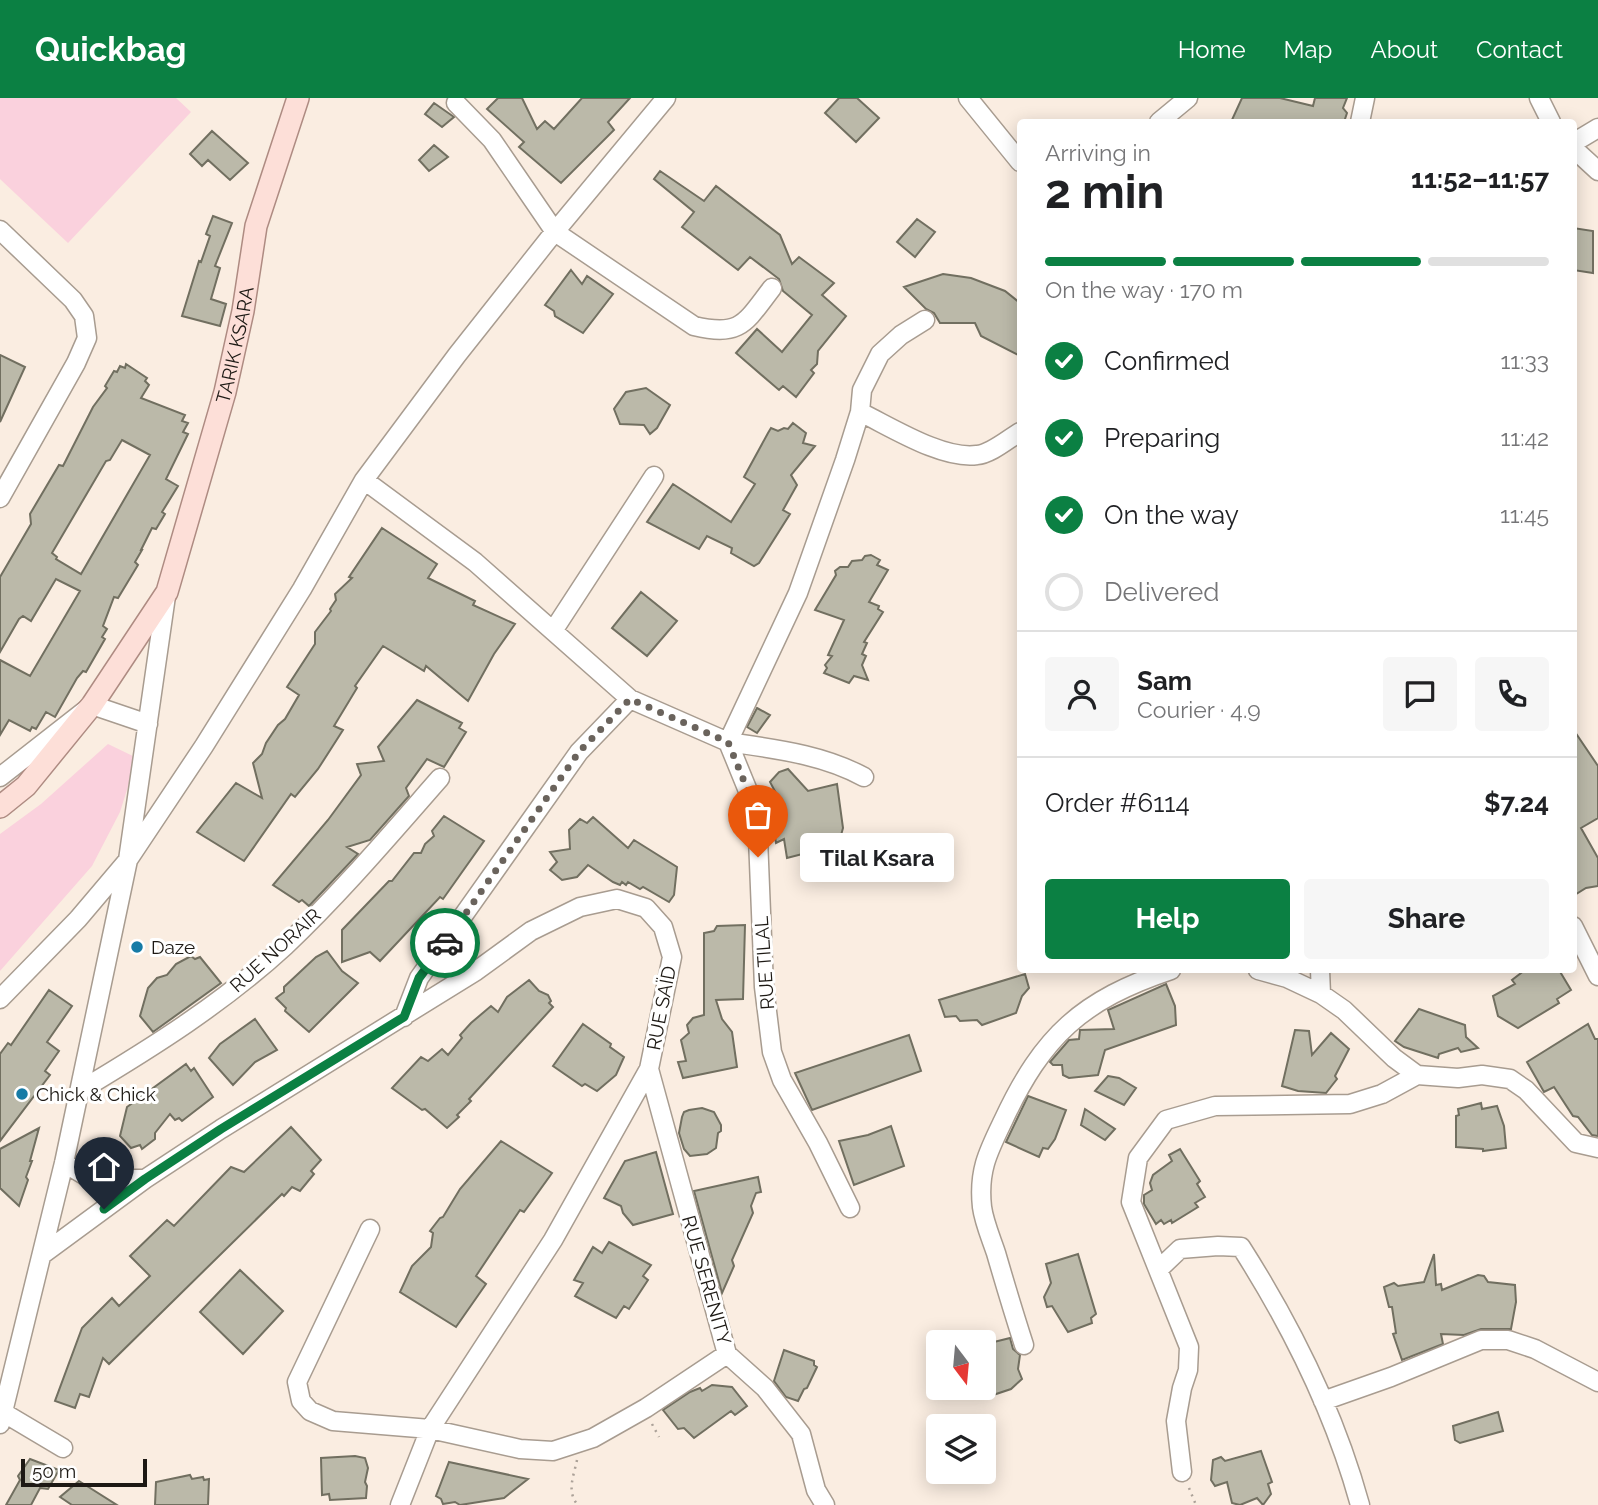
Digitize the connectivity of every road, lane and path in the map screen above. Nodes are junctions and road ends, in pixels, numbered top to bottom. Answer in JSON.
{"nodes":[{"id":1,"x":298,"y":98,"type":"edge"},
{"id":2,"x":666,"y":98,"type":"edge"},
{"id":3,"x":968,"y":98,"type":"edge"},
{"id":4,"x":1188,"y":98,"type":"edge"},
{"id":5,"x":1365,"y":98,"type":"edge"},
{"id":6,"x":1539,"y":98,"type":"edge"},
{"id":7,"x":456,"y":103,"type":"dead end"},
{"id":8,"x":1162,"y":119,"type":"edge"},
{"id":9,"x":1361,"y":119,"type":"edge"},
{"id":10,"x":1550,"y":119,"type":"edge"},
{"id":11,"x":1598,"y":128,"type":"edge"},
{"id":12,"x":1577,"y":142,"type":"edge"},
{"id":13,"x":1577,"y":149,"type":"edge"},
{"id":14,"x":1017,"y":158,"type":"edge"},
{"id":15,"x":1598,"y":171,"type":"edge"},
{"id":16,"x":555,"y":232,"type":"junction"},
{"id":17,"x":3,"y":240,"type":"edge"},
{"id":18,"x":772,"y":288,"type":"dead end"},
{"id":19,"x":925,"y":320,"type":"dead end"},
{"id":20,"x":860,"y":412,"type":"junction"},
{"id":21,"x":1017,"y":434,"type":"edge"},
{"id":22,"x":654,"y":476,"type":"dead end"},
{"id":23,"x":364,"y":480,"type":"junction"},
{"id":24,"x":0,"y":498,"type":"edge"},
{"id":25,"x":167,"y":592,"type":"junction"},
{"id":26,"x":552,"y":631,"type":"junction"},
{"id":27,"x":630,"y":699,"type":"junction"},
{"id":28,"x":92,"y":705,"type":"junction"},
{"id":29,"x":148,"y":724,"type":"junction"},
{"id":30,"x":728,"y":742,"type":"junction"},
{"id":31,"x":0,"y":777,"type":"edge"},
{"id":32,"x":864,"y":777,"type":"dead end"},
{"id":33,"x":440,"y":778,"type":"dead end"},
{"id":34,"x":0,"y":807,"type":"edge"},
{"id":35,"x":128,"y":860,"type":"junction"},
{"id":36,"x":1577,"y":934,"type":"edge"},
{"id":37,"x":1162,"y":973,"type":"edge"},
{"id":38,"x":1269,"y":973,"type":"edge"},
{"id":39,"x":1320,"y":973,"type":"edge"},
{"id":40,"x":1598,"y":976,"type":"edge"},
{"id":41,"x":1321,"y":995,"type":"junction"},
{"id":42,"x":0,"y":999,"type":"edge"},
{"id":43,"x":404,"y":1017,"type":"junction"},
{"id":44,"x":649,"y":1069,"type":"junction"},
{"id":45,"x":1417,"y":1074,"type":"junction"},
{"id":46,"x":81,"y":1090,"type":"junction"},
{"id":47,"x":1598,"y":1148,"type":"edge"},
{"id":48,"x":64,"y":1163,"type":"junction"},
{"id":49,"x":145,"y":1179,"type":"junction"},
{"id":50,"x":850,"y":1208,"type":"dead end"},
{"id":51,"x":370,"y":1229,"type":"dead end"},
{"id":52,"x":43,"y":1254,"type":"junction"},
{"id":53,"x":1159,"y":1269,"type":"junction"},
{"id":54,"x":1024,"y":1345,"type":"dead end"},
{"id":55,"x":727,"y":1354,"type":"junction"},
{"id":56,"x":1598,"y":1382,"type":"edge"},
{"id":57,"x":1323,"y":1401,"type":"junction"},
{"id":58,"x":2,"y":1419,"type":"edge"},
{"id":59,"x":430,"y":1429,"type":"junction"},
{"id":60,"x":577,"y":1443,"type":"junction"},
{"id":61,"x":63,"y":1448,"type":"dead end"},
{"id":62,"x":1182,"y":1472,"type":"dead end"},
{"id":63,"x":400,"y":1505,"type":"edge"},
{"id":64,"x":578,"y":1505,"type":"edge"},
{"id":65,"x":825,"y":1505,"type":"edge"},
{"id":66,"x":1360,"y":1505,"type":"edge"}],
"edges":[{"from":1,"to":25,"type":"main road","name":"TARIK KSARA"},
{"from":2,"to":16,"type":"street"},
{"from":3,"to":14,"type":"street"},
{"from":4,"to":8,"type":"street"},
{"from":5,"to":9,"type":"street"},
{"from":6,"to":10,"type":"street"},
{"from":7,"to":16,"type":"street"},
{"from":11,"to":12,"type":"street"},
{"from":13,"to":15,"type":"street"},
{"from":16,"to":18,"type":"street"},
{"from":16,"to":23,"type":"street"},
{"from":17,"to":24,"type":"street"},
{"from":19,"to":20,"type":"street"},
{"from":20,"to":21,"type":"street"},
{"from":20,"to":30,"type":"street"},
{"from":22,"to":26,"type":"street"},
{"from":23,"to":26,"type":"street"},
{"from":23,"to":35,"type":"street"},
{"from":25,"to":28,"type":"main road","name":"TARIK KSARA"},
{"from":25,"to":29,"type":"street"},
{"from":26,"to":27,"type":"street"},
{"from":27,"to":30,"type":"street"},
{"from":27,"to":43,"type":"street"},
{"from":28,"to":29,"type":"street"},
{"from":28,"to":31,"type":"street"},
{"from":28,"to":34,"type":"main road","name":"TARIK KSARA"},
{"from":29,"to":35,"type":"street"},
{"from":30,"to":32,"type":"street"},
{"from":30,"to":50,"type":"street","name":"RUE TILAL"},
{"from":33,"to":46,"type":"street","name":"RUE NORAIR"},
{"from":35,"to":42,"type":"street"},
{"from":35,"to":46,"type":"street"},
{"from":36,"to":40,"type":"street"},
{"from":37,"to":54,"type":"street"},
{"from":38,"to":41,"type":"street"},
{"from":39,"to":41,"type":"street"},
{"from":41,"to":45,"type":"street"},
{"from":43,"to":44,"type":"street","name":"RUE SAÏD"},
{"from":43,"to":49,"type":"street","name":"RUE SAÏD"},
{"from":44,"to":55,"type":"street","name":"RUE SERENITY"},
{"from":44,"to":59,"type":"street","name":"RUE SAÏD"},
{"from":45,"to":47,"type":"street"},
{"from":45,"to":53,"type":"street"},
{"from":46,"to":48,"type":"street"},
{"from":48,"to":49,"type":"street"},
{"from":48,"to":52,"type":"street"},
{"from":49,"to":52,"type":"street","name":"RUE SAÏD"},
{"from":51,"to":59,"type":"street"},
{"from":52,"to":58,"type":"street"},
{"from":53,"to":57,"type":"street"},
{"from":53,"to":62,"type":"street"},
{"from":55,"to":60,"type":"street"},
{"from":55,"to":65,"type":"street","name":"RUE SERENITY"},
{"from":56,"to":57,"type":"street"},
{"from":57,"to":66,"type":"street"},
{"from":58,"to":61,"type":"street"},
{"from":59,"to":60,"type":"street"},
{"from":59,"to":63,"type":"street","name":"RUE SAÏD"},
{"from":60,"to":64,"type":"path"}]}
